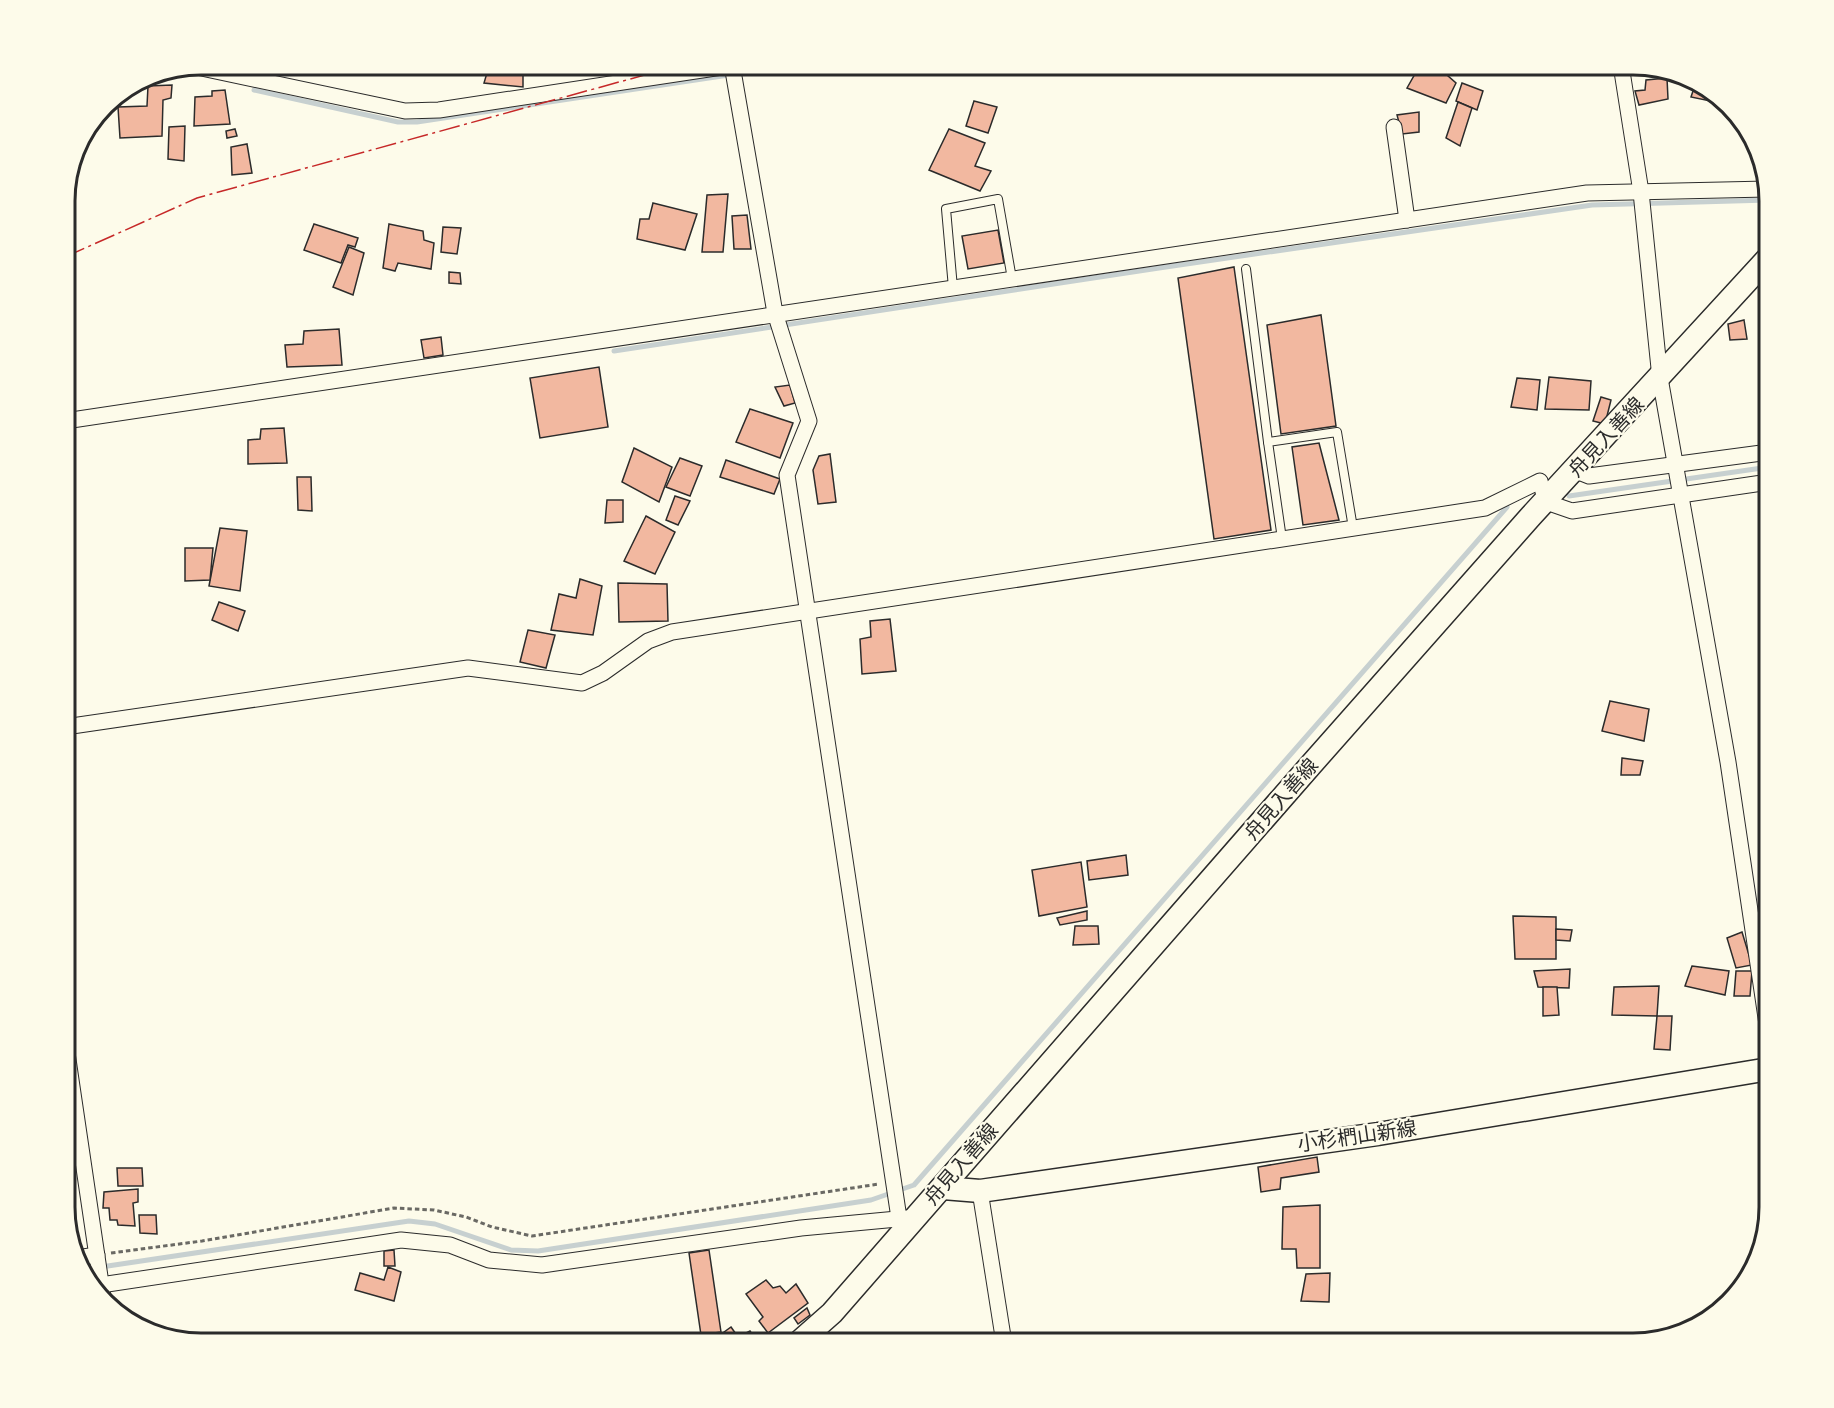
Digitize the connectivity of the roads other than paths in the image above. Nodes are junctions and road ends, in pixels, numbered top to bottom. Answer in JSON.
{"nodes":[{"id":1,"x":235,"y":75,"type":"edge"},
{"id":2,"x":668,"y":75,"type":"edge"},
{"id":3,"x":735,"y":75,"type":"edge"},
{"id":4,"x":1623,"y":75,"type":"edge"},
{"id":5,"x":1394,"y":127,"type":"dead end"},
{"id":6,"x":1758,"y":189,"type":"edge"},
{"id":7,"x":1641,"y":192,"type":"junction"},
{"id":8,"x":1407,"y":220,"type":"junction"},
{"id":9,"x":1246,"y":269,"type":"dead end"},
{"id":10,"x":1759,"y":269,"type":"edge"},
{"id":11,"x":1012,"y":279,"type":"junction"},
{"id":12,"x":953,"y":288,"type":"junction"},
{"id":13,"x":775,"y":313,"type":"junction"},
{"id":14,"x":1660,"y":378,"type":"junction"},
{"id":15,"x":75,"y":419,"type":"edge"},
{"id":16,"x":1268,"y":442,"type":"junction"},
{"id":17,"x":1759,"y":454,"type":"edge"},
{"id":18,"x":1676,"y":469,"type":"junction"},
{"id":19,"x":1574,"y":471,"type":"junction"},
{"id":20,"x":1759,"y":483,"type":"edge"},
{"id":21,"x":1680,"y":492,"type":"junction"},
{"id":22,"x":1546,"y":502,"type":"junction"},
{"id":23,"x":1353,"y":528,"type":"junction"},
{"id":24,"x":1282,"y":539,"type":"junction"},
{"id":25,"x":808,"y":611,"type":"junction"},
{"id":26,"x":75,"y":726,"type":"edge"},
{"id":27,"x":1759,"y":966,"type":"edge"},
{"id":28,"x":1759,"y":1071,"type":"edge"},
{"id":29,"x":75,"y":1106,"type":"edge"},
{"id":30,"x":943,"y":1188,"type":"junction"},
{"id":31,"x":980,"y":1191,"type":"junction"},
{"id":32,"x":907,"y":1218,"type":"junction"},
{"id":33,"x":97,"y":1255,"type":"junction"},
{"id":34,"x":85,"y":1257,"type":"edge"},
{"id":35,"x":98,"y":1280,"type":"edge"},
{"id":36,"x":106,"y":1289,"type":"edge"},
{"id":37,"x":810,"y":1333,"type":"edge"},
{"id":38,"x":1002,"y":1333,"type":"edge"}],
"edges":[{"from":1,"to":2,"type":"street"},
{"from":3,"to":13,"type":"street"},
{"from":4,"to":7,"type":"street"},
{"from":5,"to":8,"type":"street"},
{"from":6,"to":7,"type":"street"},
{"from":7,"to":8,"type":"street"},
{"from":7,"to":14,"type":"street"},
{"from":8,"to":11,"type":"street"},
{"from":9,"to":16,"type":"lane"},
{"from":10,"to":14,"type":"main road","name":"舟見入善線"},
{"from":11,"to":12,"type":"street"},
{"from":11,"to":12,"type":"lane"},
{"from":12,"to":13,"type":"street"},
{"from":13,"to":15,"type":"street"},
{"from":13,"to":25,"type":"street"},
{"from":14,"to":18,"type":"street"},
{"from":14,"to":19,"type":"main road","name":"舟見入善線"},
{"from":16,"to":23,"type":"lane"},
{"from":16,"to":24,"type":"lane"},
{"from":17,"to":18,"type":"street"},
{"from":18,"to":19,"type":"street"},
{"from":18,"to":21,"type":"street"},
{"from":19,"to":22,"type":"main road","name":"舟見入善線"},
{"from":20,"to":21,"type":"street"},
{"from":21,"to":22,"type":"street"},
{"from":21,"to":27,"type":"street"},
{"from":22,"to":23,"type":"street"},
{"from":22,"to":30,"type":"main road","name":"舟見入善線"},
{"from":23,"to":24,"type":"street"},
{"from":24,"to":25,"type":"street"},
{"from":25,"to":26,"type":"street"},
{"from":25,"to":32,"type":"street"},
{"from":28,"to":31,"type":"main road","name":"小杉椚山新線"},
{"from":29,"to":33,"type":"street"},
{"from":30,"to":31,"type":"main road","name":"小杉椚山新線"},
{"from":30,"to":32,"type":"main road","name":"舟見入善線"},
{"from":31,"to":38,"type":"street"},
{"from":32,"to":36,"type":"street"},
{"from":32,"to":37,"type":"main road","name":"舟見入善線"},
{"from":33,"to":34,"type":"street"},
{"from":33,"to":35,"type":"street"}]}
